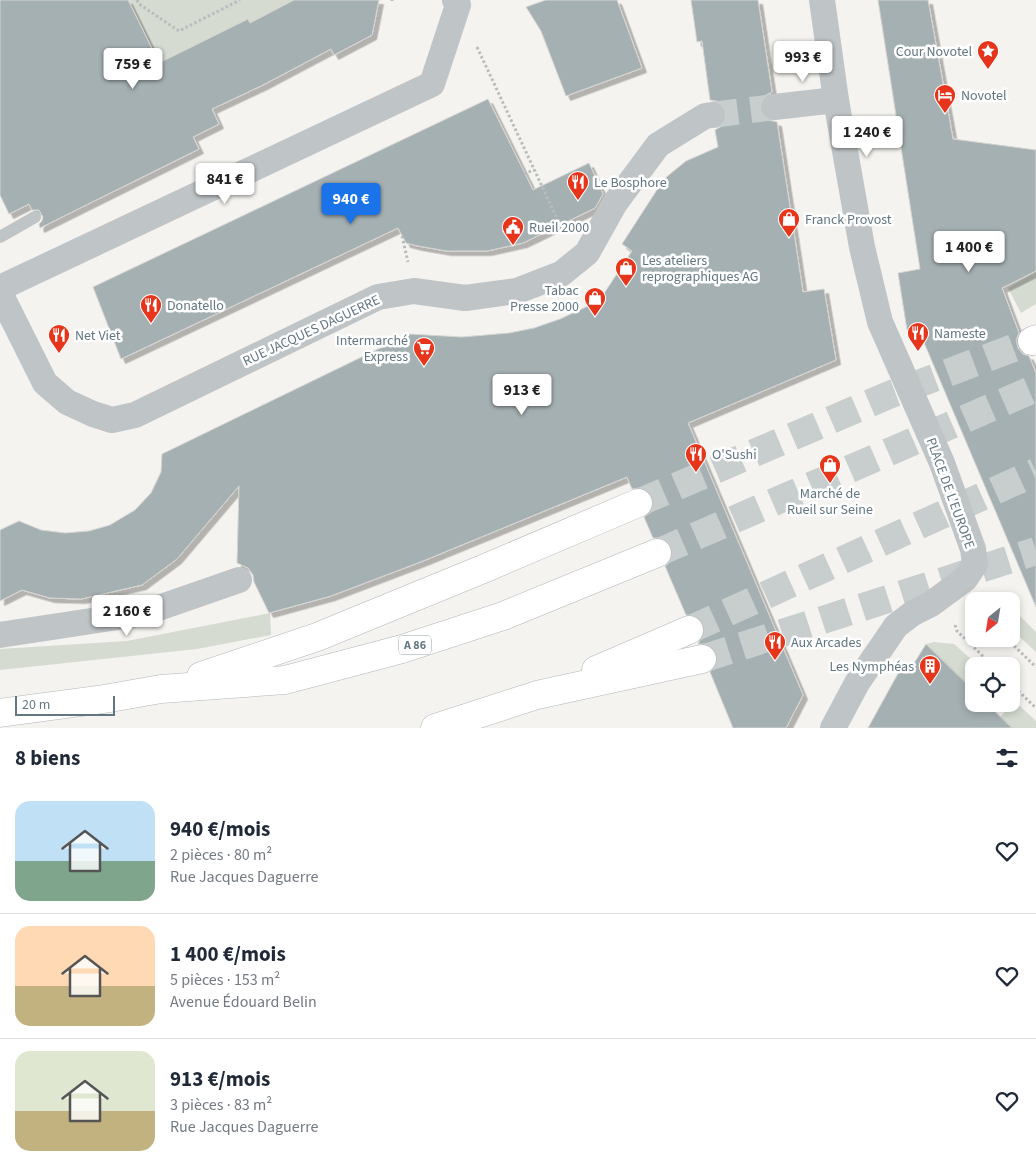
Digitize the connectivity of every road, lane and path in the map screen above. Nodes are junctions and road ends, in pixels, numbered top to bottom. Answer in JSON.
{"nodes":[{"id":1,"x":137,"y":0,"type":"edge"},
{"id":2,"x":240,"y":0,"type":"edge"},
{"id":3,"x":455,"y":0,"type":"edge"},
{"id":4,"x":822,"y":0,"type":"edge"},
{"id":5,"x":496,"y":90,"type":"dead end"},
{"id":6,"x":836,"y":100,"type":"junction"},
{"id":7,"x":774,"y":107,"type":"tunnel mouth"},
{"id":8,"x":712,"y":115,"type":"tunnel mouth"},
{"id":9,"x":534,"y":170,"type":"junction"},
{"id":10,"x":524,"y":174,"type":"dead end"},
{"id":11,"x":36,"y":217,"type":"dead end"},
{"id":12,"x":0,"y":237,"type":"edge"},
{"id":13,"x":587,"y":253,"type":"junction"},
{"id":14,"x":0,"y":288,"type":"edge"},
{"id":15,"x":0,"y":293,"type":"edge"},
{"id":16,"x":638,"y":503,"type":"tunnel mouth"},
{"id":17,"x":657,"y":552,"type":"tunnel mouth"},
{"id":18,"x":239,"y":580,"type":"dead end"},
{"id":19,"x":689,"y":630,"type":"tunnel mouth"},
{"id":20,"x":0,"y":635,"type":"edge"},
{"id":21,"x":1016,"y":648,"type":"edge"},
{"id":22,"x":702,"y":659,"type":"tunnel mouth"},
{"id":23,"x":1036,"y":667,"type":"edge"},
{"id":24,"x":161,"y":689,"type":"junction"},
{"id":25,"x":1020,"y":693,"type":"edge"},
{"id":26,"x":537,"y":695,"type":"junction"},
{"id":27,"x":1036,"y":708,"type":"edge"},
{"id":28,"x":0,"y":713,"type":"edge"},
{"id":29,"x":435,"y":728,"type":"edge"},
{"id":30,"x":833,"y":728,"type":"edge"}],
"edges":[{"from":1,"to":2,"type":"path"},
{"from":3,"to":14,"type":"street"},
{"from":4,"to":6,"type":"street","name":"PLACE DE L'EUROPE"},
{"from":5,"to":9,"type":"path"},
{"from":6,"to":7,"type":"street"},
{"from":6,"to":30,"type":"street","name":"PLACE DE L'EUROPE"},
{"from":8,"to":13,"type":"street","name":"RUE JACQUES DAGUERRE"},
{"from":9,"to":10,"type":"path"},
{"from":9,"to":13,"type":"path"},
{"from":11,"to":12,"type":"lane"},
{"from":13,"to":15,"type":"street","name":"RUE JACQUES DAGUERRE"},
{"from":16,"to":24,"type":"highway"},
{"from":17,"to":24,"type":"highway","number":"A 86"},
{"from":18,"to":20,"type":"street"},
{"from":19,"to":26,"type":"highway"},
{"from":21,"to":23,"type":"path"},
{"from":22,"to":26,"type":"highway"},
{"from":24,"to":28,"type":"highway","number":"A 86"},
{"from":25,"to":27,"type":"path"},
{"from":26,"to":29,"type":"highway"}]}
